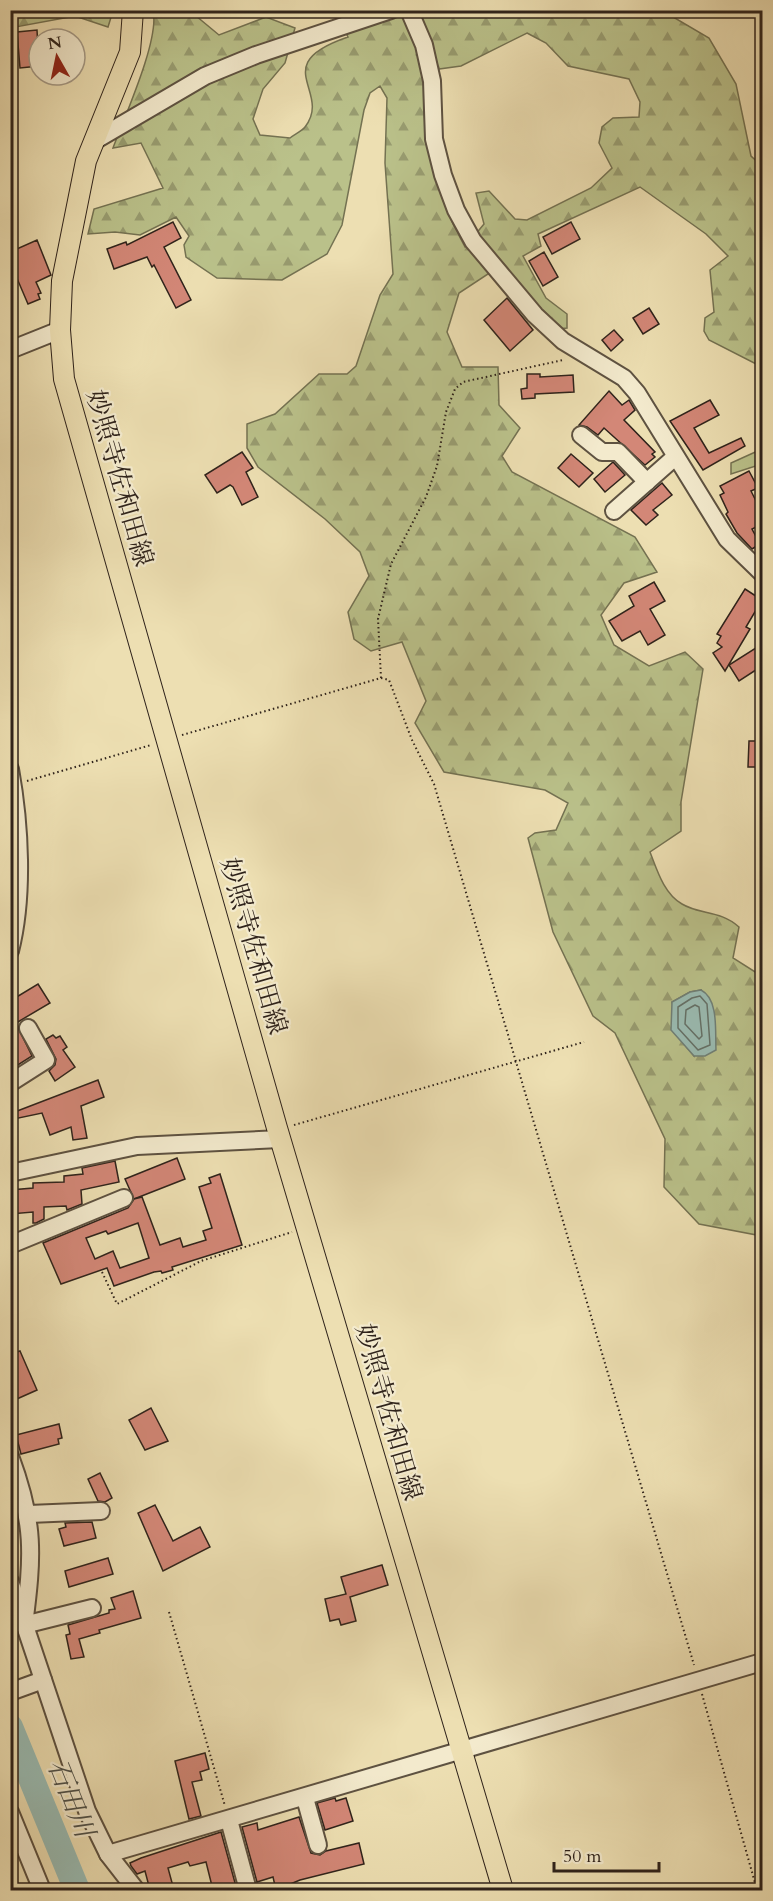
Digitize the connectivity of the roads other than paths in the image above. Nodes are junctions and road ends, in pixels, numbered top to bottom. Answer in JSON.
{"nodes":[{"id":1,"x":133,"y":10,"type":"edge"},
{"id":2,"x":391,"y":10,"type":"edge"},
{"id":3,"x":409,"y":10,"type":"edge"},
{"id":4,"x":94,"y":141,"type":"junction"},
{"id":5,"x":60,"y":330,"type":"junction"},
{"id":6,"x":10,"y":350,"type":"edge"},
{"id":7,"x":581,"y":435,"type":"dead end"},
{"id":8,"x":675,"y":458,"type":"junction"},
{"id":9,"x":647,"y":482,"type":"junction"},
{"id":10,"x":614,"y":512,"type":"dead end"},
{"id":11,"x":762,"y":573,"type":"edge"},
{"id":12,"x":12,"y":777,"type":"edge"},
{"id":13,"x":10,"y":951,"type":"edge"},
{"id":14,"x":28,"y":1028,"type":"dead end"},
{"id":15,"x":10,"y":1083,"type":"edge"},
{"id":16,"x":278,"y":1133,"type":"junction"},
{"id":17,"x":10,"y":1173,"type":"edge"},
{"id":18,"x":124,"y":1198,"type":"dead end"},
{"id":19,"x":10,"y":1245,"type":"edge"},
{"id":20,"x":10,"y":1456,"type":"edge"},
{"id":21,"x":101,"y":1511,"type":"dead end"},
{"id":22,"x":28,"y":1514,"type":"junction"},
{"id":23,"x":10,"y":1581,"type":"edge"},
{"id":24,"x":92,"y":1608,"type":"dead end"},
{"id":25,"x":24,"y":1625,"type":"junction"},
{"id":26,"x":762,"y":1662,"type":"edge"},
{"id":27,"x":39,"y":1682,"type":"junction"},
{"id":28,"x":10,"y":1692,"type":"edge"},
{"id":29,"x":461,"y":1751,"type":"junction"},
{"id":30,"x":305,"y":1798,"type":"junction"},
{"id":31,"x":10,"y":1812,"type":"edge"},
{"id":32,"x":229,"y":1820,"type":"junction"},
{"id":33,"x":318,"y":1845,"type":"dead end"},
{"id":34,"x":108,"y":1854,"type":"junction"},
{"id":35,"x":42,"y":1890,"type":"edge"},
{"id":36,"x":136,"y":1890,"type":"edge"},
{"id":37,"x":248,"y":1890,"type":"edge"},
{"id":38,"x":503,"y":1890,"type":"edge"}],
"edges":[{"from":1,"to":4,"type":"main road","name":"妙照寺佐和田線"},
{"from":2,"to":4,"type":"street"},
{"from":3,"to":8,"type":"street"},
{"from":4,"to":5,"type":"main road","name":"妙照寺佐和田線"},
{"from":5,"to":6,"type":"street"},
{"from":5,"to":16,"type":"main road","name":"妙照寺佐和田線"},
{"from":7,"to":9,"type":"street"},
{"from":8,"to":9,"type":"street"},
{"from":8,"to":11,"type":"street"},
{"from":9,"to":10,"type":"street"},
{"from":12,"to":13,"type":"street"},
{"from":14,"to":15,"type":"street"},
{"from":16,"to":17,"type":"street"},
{"from":16,"to":29,"type":"main road","name":"妙照寺佐和田線"},
{"from":18,"to":19,"type":"street"},
{"from":20,"to":22,"type":"street"},
{"from":21,"to":22,"type":"street"},
{"from":22,"to":25,"type":"street"},
{"from":23,"to":25,"type":"street"},
{"from":24,"to":25,"type":"street"},
{"from":25,"to":27,"type":"street"},
{"from":26,"to":29,"type":"street"},
{"from":27,"to":28,"type":"street"},
{"from":27,"to":34,"type":"street"},
{"from":29,"to":30,"type":"street"},
{"from":29,"to":38,"type":"main road","name":"妙照寺佐和田線"},
{"from":30,"to":32,"type":"street"},
{"from":30,"to":33,"type":"street"},
{"from":31,"to":35,"type":"street"},
{"from":32,"to":34,"type":"street"},
{"from":32,"to":37,"type":"street"},
{"from":34,"to":36,"type":"street"}]}
